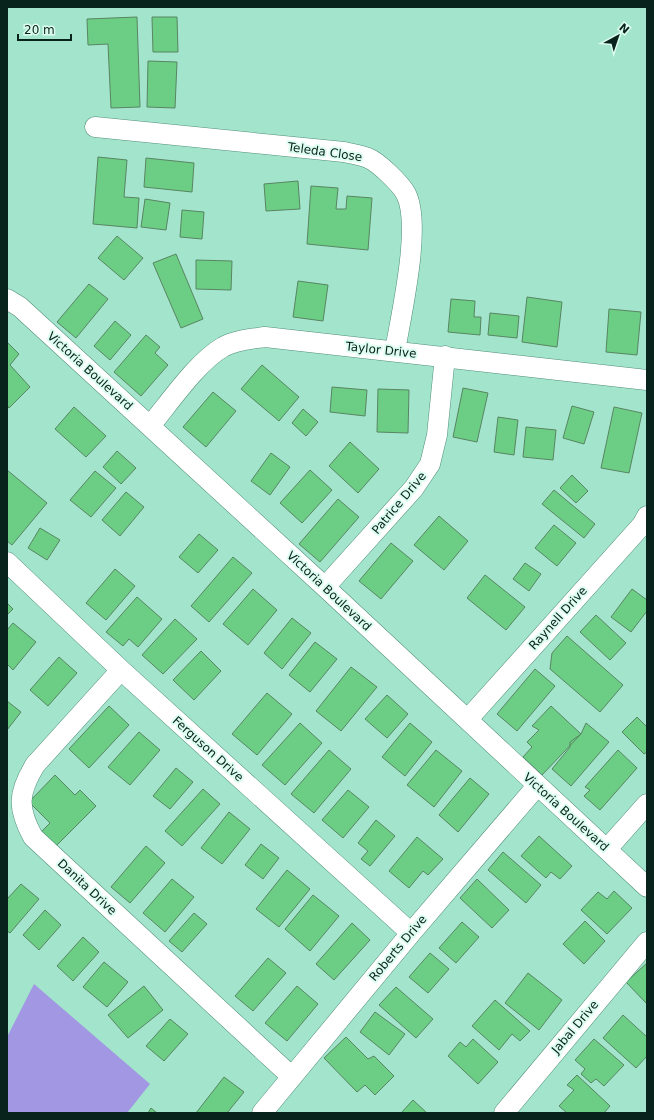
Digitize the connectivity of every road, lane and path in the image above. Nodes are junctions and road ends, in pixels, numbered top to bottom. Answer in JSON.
{"nodes":[{"id":1,"x":95,"y":126,"type":"dead end"},
{"id":2,"x":7,"y":299,"type":"edge"},
{"id":3,"x":394,"y":351,"type":"junction"},
{"id":4,"x":445,"y":356,"type":"junction"},
{"id":5,"x":647,"y":380,"type":"edge"},
{"id":6,"x":150,"y":426,"type":"junction"},
{"id":7,"x":647,"y":516,"type":"edge"},
{"id":8,"x":7,"y":562,"type":"edge"},
{"id":9,"x":326,"y":587,"type":"junction"},
{"id":10,"x":120,"y":670,"type":"junction"},
{"id":11,"x":468,"y":719,"type":"junction"},
{"id":12,"x":537,"y":786,"type":"junction"},
{"id":13,"x":647,"y":804,"type":"edge"},
{"id":14,"x":607,"y":849,"type":"junction"},
{"id":15,"x":647,"y":887,"type":"edge"},
{"id":16,"x":411,"y":933,"type":"junction"},
{"id":17,"x":647,"y":942,"type":"edge"},
{"id":18,"x":292,"y":1077,"type":"junction"},
{"id":19,"x":262,"y":1113,"type":"edge"},
{"id":20,"x":504,"y":1113,"type":"edge"}],
"edges":[{"from":1,"to":3,"type":"street","name":"Teleda Close"},
{"from":2,"to":6,"type":"street","name":"Victoria Boulevard"},
{"from":3,"to":4,"type":"street","name":"Taylor Drive"},
{"from":3,"to":6,"type":"street","name":"Taylor Drive"},
{"from":4,"to":5,"type":"street","name":"Taylor Drive"},
{"from":4,"to":9,"type":"street","name":"Patrice Drive"},
{"from":6,"to":9,"type":"street","name":"Victoria Boulevard"},
{"from":7,"to":11,"type":"street","name":"Raynell Drive"},
{"from":8,"to":10,"type":"street","name":"Ferguson Drive"},
{"from":9,"to":11,"type":"street","name":"Victoria Boulevard"},
{"from":10,"to":16,"type":"street","name":"Ferguson Drive"},
{"from":10,"to":18,"type":"street","name":"Danita Drive"},
{"from":11,"to":12,"type":"street","name":"Victoria Boulevard"},
{"from":12,"to":14,"type":"street","name":"Victoria Boulevard"},
{"from":12,"to":16,"type":"street","name":"Roberts Drive"},
{"from":13,"to":14,"type":"street"},
{"from":14,"to":15,"type":"street","name":"Victoria Boulevard"},
{"from":16,"to":18,"type":"street","name":"Roberts Drive"},
{"from":17,"to":20,"type":"street","name":"Jabal Drive"},
{"from":18,"to":19,"type":"street","name":"Roberts Drive"}]}
